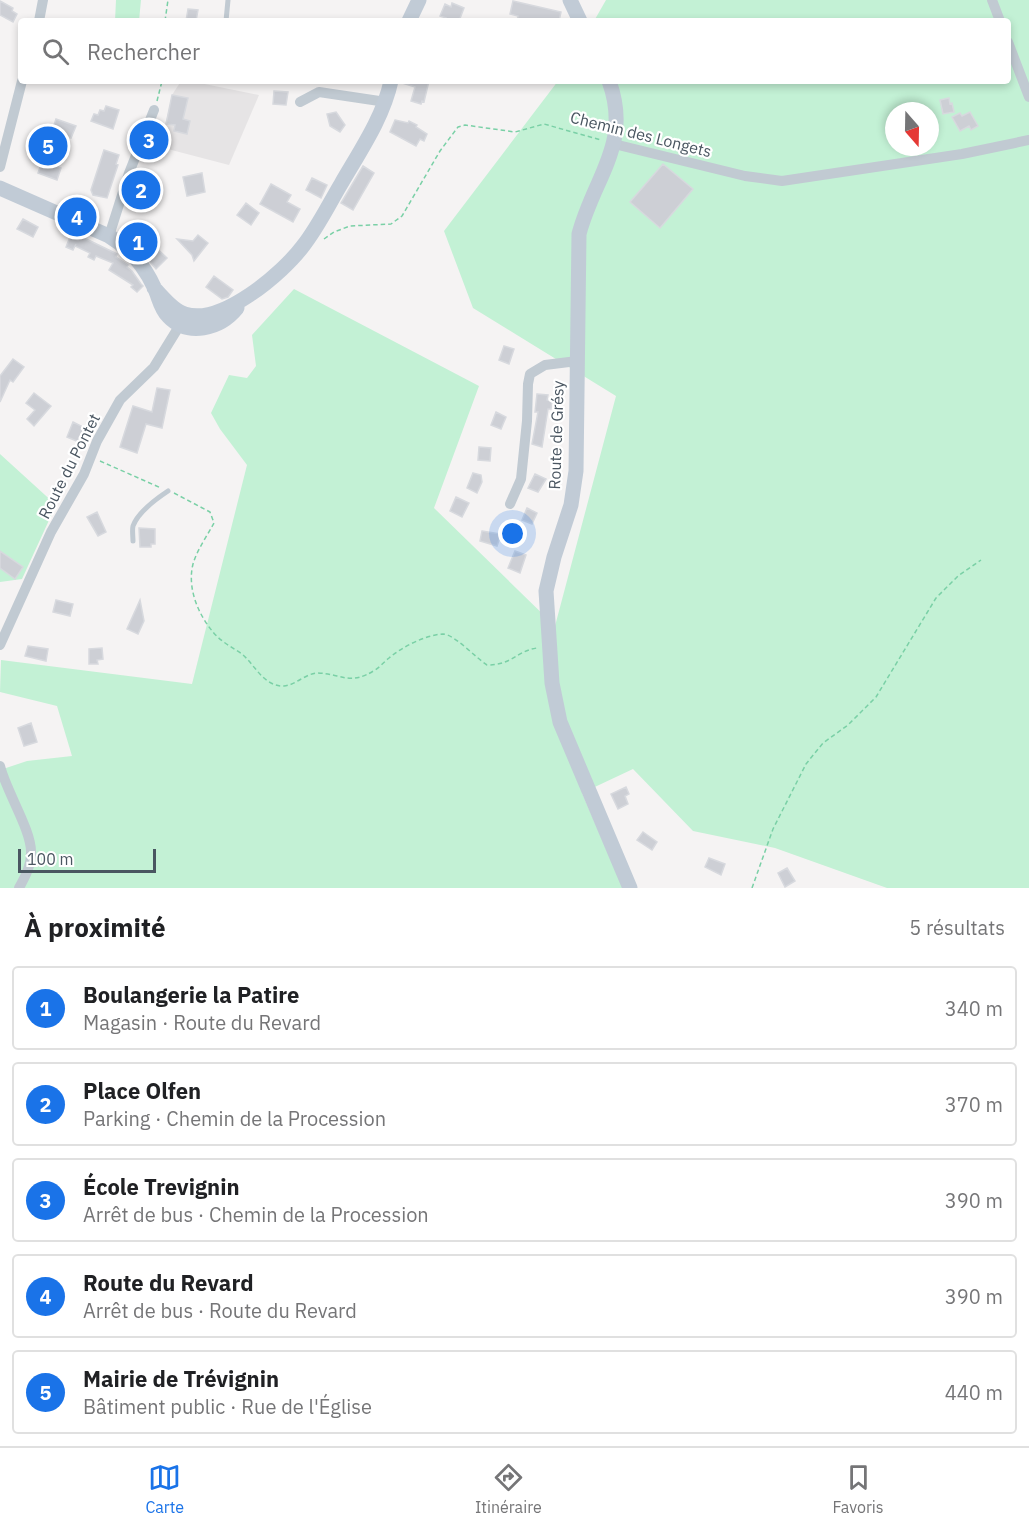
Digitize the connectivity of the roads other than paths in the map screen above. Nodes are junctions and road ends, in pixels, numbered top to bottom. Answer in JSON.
{"nodes":[{"id":1,"x":43,"y":0,"type":"edge"},
{"id":2,"x":228,"y":0,"type":"edge"},
{"id":3,"x":419,"y":0,"type":"edge"},
{"id":4,"x":570,"y":0,"type":"edge"},
{"id":5,"x":992,"y":0,"type":"edge"},
{"id":6,"x":40,"y":18,"type":"edge"},
{"id":7,"x":226,"y":18,"type":"edge"},
{"id":8,"x":410,"y":18,"type":"edge"},
{"id":9,"x":579,"y":18,"type":"edge"},
{"id":10,"x":999,"y":18,"type":"edge"},
{"id":11,"x":1011,"y":50,"type":"edge"},
{"id":12,"x":21,"y":84,"type":"edge"},
{"id":13,"x":390,"y":84,"type":"edge"},
{"id":14,"x":610,"y":84,"type":"edge"},
{"id":15,"x":1029,"y":97,"type":"edge"},
{"id":16,"x":300,"y":102,"type":"dead end"},
{"id":17,"x":386,"y":102,"type":"junction"},
{"id":18,"x":154,"y":110,"type":"road end"},
{"id":19,"x":1029,"y":140,"type":"edge"},
{"id":20,"x":614,"y":144,"type":"junction"},
{"id":21,"x":0,"y":167,"type":"edge"},
{"id":22,"x":0,"y":188,"type":"edge"},
{"id":23,"x":109,"y":236,"type":"junction"},
{"id":24,"x":184,"y":320,"type":"junction"},
{"id":25,"x":577,"y":361,"type":"junction"},
{"id":26,"x":168,"y":491,"type":"road end"},
{"id":27,"x":510,"y":504,"type":"dead end"},
{"id":28,"x":134,"y":542,"type":"dead end"},
{"id":29,"x":0,"y":645,"type":"edge"},
{"id":30,"x":0,"y":766,"type":"edge"},
{"id":31,"x":19,"y":888,"type":"edge"},
{"id":32,"x":630,"y":888,"type":"edge"}],
"edges":[{"from":1,"to":6,"type":"street"},
{"from":2,"to":7,"type":"lane"},
{"from":3,"to":8,"type":"main road"},
{"from":4,"to":9,"type":"main road"},
{"from":5,"to":10,"type":"street"},
{"from":11,"to":15,"type":"street"},
{"from":12,"to":21,"type":"street"},
{"from":13,"to":17,"type":"main road"},
{"from":14,"to":20,"type":"main road","name":"Route de Grésy"},
{"from":16,"to":17,"type":"street"},
{"from":17,"to":24,"type":"main road"},
{"from":18,"to":23,"type":"street"},
{"from":19,"to":20,"type":"street","name":"Chemin des Longets"},
{"from":20,"to":25,"type":"main road","name":"Route de Grésy"},
{"from":22,"to":23,"type":"main road"},
{"from":23,"to":24,"type":"main road"},
{"from":24,"to":29,"type":"street","name":"Route du Pontet"},
{"from":25,"to":27,"type":"street"},
{"from":25,"to":32,"type":"main road","name":"Route de Grésy"},
{"from":26,"to":28,"type":"lane"},
{"from":30,"to":31,"type":"street"}]}
